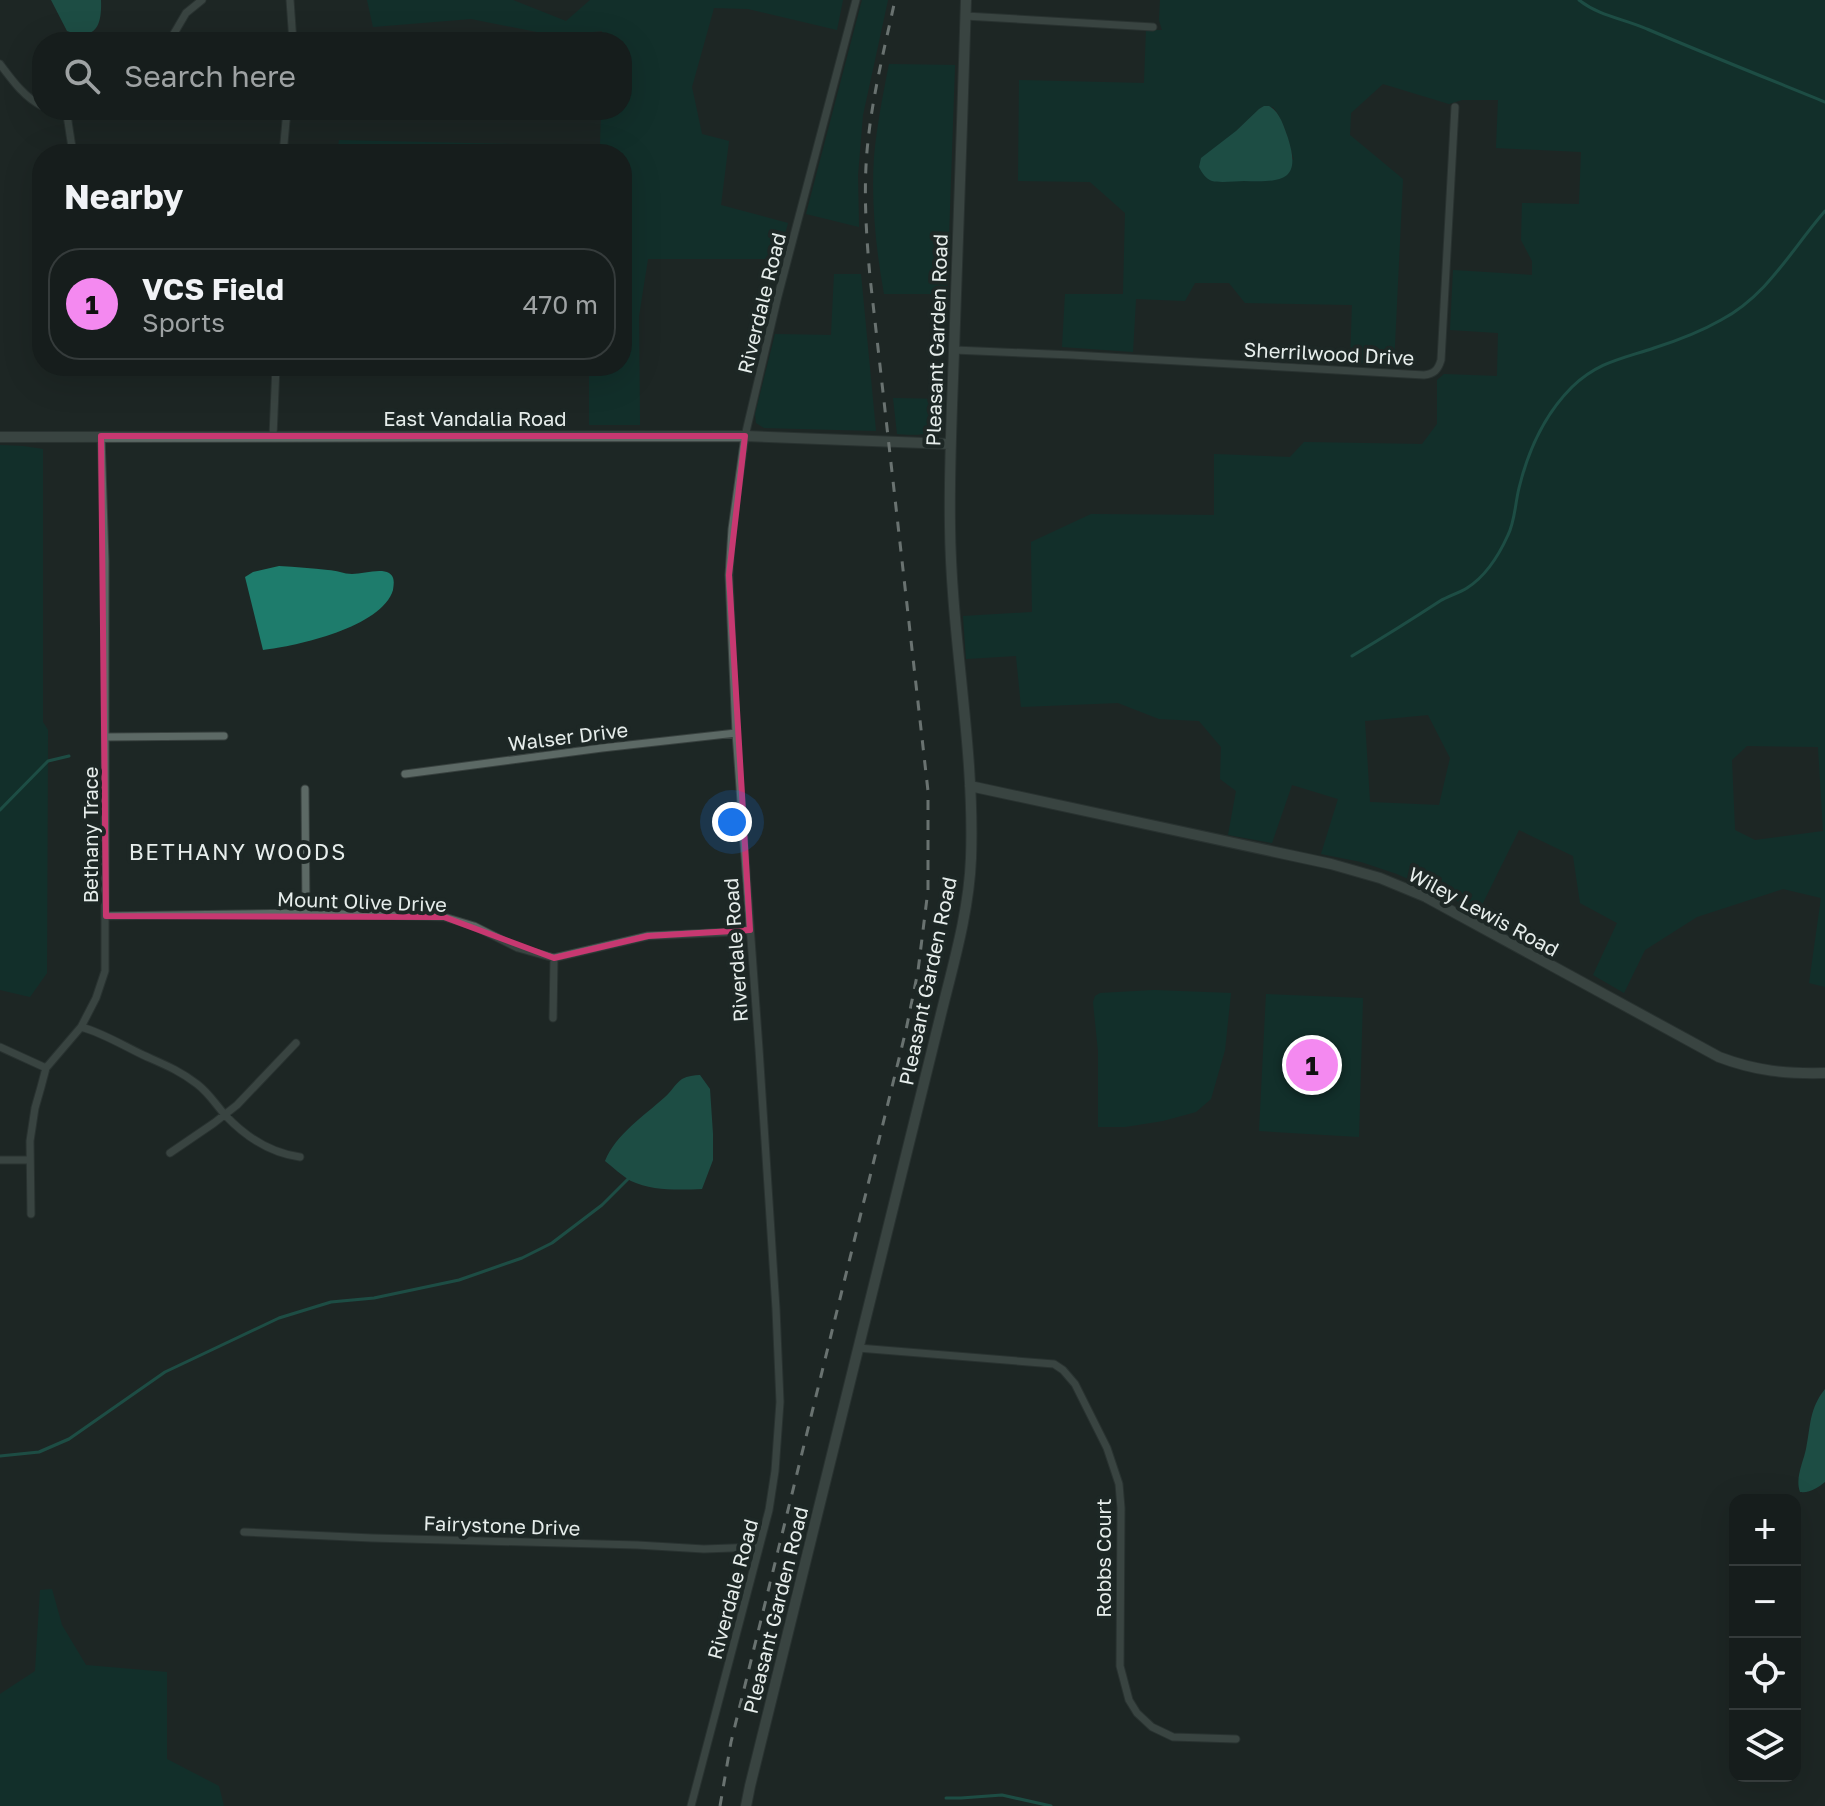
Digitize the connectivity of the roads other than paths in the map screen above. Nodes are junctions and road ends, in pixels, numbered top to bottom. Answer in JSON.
{"nodes":[{"id":1,"x":202,"y":0,"type":"edge"},
{"id":2,"x":290,"y":0,"type":"edge"},
{"id":3,"x":856,"y":0,"type":"edge"},
{"id":4,"x":966,"y":0,"type":"edge"},
{"id":5,"x":965,"y":16,"type":"junction"},
{"id":6,"x":1153,"y":27,"type":"dead end"},
{"id":7,"x":175,"y":32,"type":"edge"},
{"id":8,"x":292,"y":32,"type":"edge"},
{"id":9,"x":0,"y":64,"type":"edge"},
{"id":10,"x":32,"y":100,"type":"edge"},
{"id":11,"x":1455,"y":107,"type":"dead end"},
{"id":12,"x":68,"y":120,"type":"edge"},
{"id":13,"x":286,"y":120,"type":"edge"},
{"id":14,"x":71,"y":144,"type":"edge"},
{"id":15,"x":284,"y":144,"type":"edge"},
{"id":16,"x":954,"y":350,"type":"junction"},
{"id":17,"x":276,"y":376,"type":"edge"},
{"id":18,"x":101,"y":436,"type":"junction"},
{"id":19,"x":273,"y":436,"type":"junction"},
{"id":20,"x":745,"y":436,"type":"junction"},
{"id":21,"x":0,"y":437,"type":"edge"},
{"id":22,"x":950,"y":444,"type":"junction"},
{"id":23,"x":736,"y":733,"type":"junction"},
{"id":24,"x":224,"y":736,"type":"dead end"},
{"id":25,"x":105,"y":737,"type":"junction"},
{"id":26,"x":405,"y":774,"type":"dead end"},
{"id":27,"x":970,"y":786,"type":"junction"},
{"id":28,"x":305,"y":789,"type":"dead end"},
{"id":29,"x":306,"y":913,"type":"junction"},
{"id":30,"x":106,"y":916,"type":"junction"},
{"id":31,"x":750,"y":930,"type":"junction"},
{"id":32,"x":554,"y":958,"type":"junction"},
{"id":33,"x":553,"y":1018,"type":"dead end"},
{"id":34,"x":81,"y":1027,"type":"junction"},
{"id":35,"x":296,"y":1043,"type":"dead end"},
{"id":36,"x":0,"y":1047,"type":"edge"},
{"id":37,"x":46,"y":1068,"type":"junction"},
{"id":38,"x":1825,"y":1073,"type":"edge"},
{"id":39,"x":224,"y":1115,"type":"junction"},
{"id":40,"x":170,"y":1153,"type":"dead end"},
{"id":41,"x":300,"y":1157,"type":"dead end"},
{"id":42,"x":0,"y":1160,"type":"edge"},
{"id":43,"x":30,"y":1160,"type":"junction"},
{"id":44,"x":31,"y":1214,"type":"dead end"},
{"id":45,"x":858,"y":1348,"type":"junction"},
{"id":46,"x":244,"y":1532,"type":"dead end"},
{"id":47,"x":759,"y":1547,"type":"junction"},
{"id":48,"x":1236,"y":1739,"type":"dead end"},
{"id":49,"x":691,"y":1806,"type":"edge"},
{"id":50,"x":746,"y":1806,"type":"edge"}],
"edges":[{"from":1,"to":7,"type":"street"},
{"from":2,"to":8,"type":"street"},
{"from":3,"to":20,"type":"street","name":"Riverdale Road"},
{"from":4,"to":5,"type":"street","name":"Pleasant Garden Road"},
{"from":5,"to":6,"type":"street"},
{"from":5,"to":16,"type":"street","name":"Pleasant Garden Road"},
{"from":9,"to":10,"type":"street"},
{"from":11,"to":16,"type":"street","name":"Sherrilwood Drive"},
{"from":12,"to":14,"type":"street"},
{"from":13,"to":15,"type":"street"},
{"from":16,"to":22,"type":"street","name":"Pleasant Garden Road"},
{"from":17,"to":19,"type":"street"},
{"from":18,"to":19,"type":"street","name":"East Vandalia Road"},
{"from":18,"to":21,"type":"street","name":"East Vandalia Road"},
{"from":18,"to":25,"type":"street","name":"Bethany Trace"},
{"from":19,"to":20,"type":"street","name":"East Vandalia Road"},
{"from":20,"to":22,"type":"street","name":"East Vandalia Road"},
{"from":20,"to":23,"type":"street","name":"Riverdale Road"},
{"from":22,"to":27,"type":"street","name":"Pleasant Garden Road"},
{"from":23,"to":26,"type":"street","name":"Walser Drive"},
{"from":23,"to":31,"type":"street","name":"Riverdale Road"},
{"from":24,"to":25,"type":"street"},
{"from":25,"to":30,"type":"street","name":"Bethany Trace"},
{"from":27,"to":38,"type":"street","name":"Wiley Lewis Road"},
{"from":27,"to":45,"type":"street","name":"Pleasant Garden Road"},
{"from":28,"to":29,"type":"street"},
{"from":29,"to":30,"type":"street","name":"Mount Olive Drive"},
{"from":29,"to":32,"type":"street","name":"Mount Olive Drive"},
{"from":30,"to":34,"type":"street","name":"Bethany Trace"},
{"from":31,"to":32,"type":"street","name":"Mount Olive Drive"},
{"from":31,"to":47,"type":"street","name":"Riverdale Road"},
{"from":32,"to":33,"type":"street"},
{"from":34,"to":37,"type":"street","name":"Bethany Trace"},
{"from":34,"to":39,"type":"street"},
{"from":35,"to":39,"type":"street"},
{"from":36,"to":37,"type":"street"},
{"from":37,"to":43,"type":"street","name":"Bethany Trace"},
{"from":39,"to":40,"type":"street"},
{"from":39,"to":41,"type":"street"},
{"from":42,"to":43,"type":"street"},
{"from":43,"to":44,"type":"street","name":"Bethany Trace"},
{"from":45,"to":48,"type":"street","name":"Robbs Court"},
{"from":45,"to":50,"type":"street","name":"Pleasant Garden Road"},
{"from":46,"to":47,"type":"street","name":"Fairystone Drive"},
{"from":47,"to":49,"type":"street","name":"Riverdale Road"}]}
